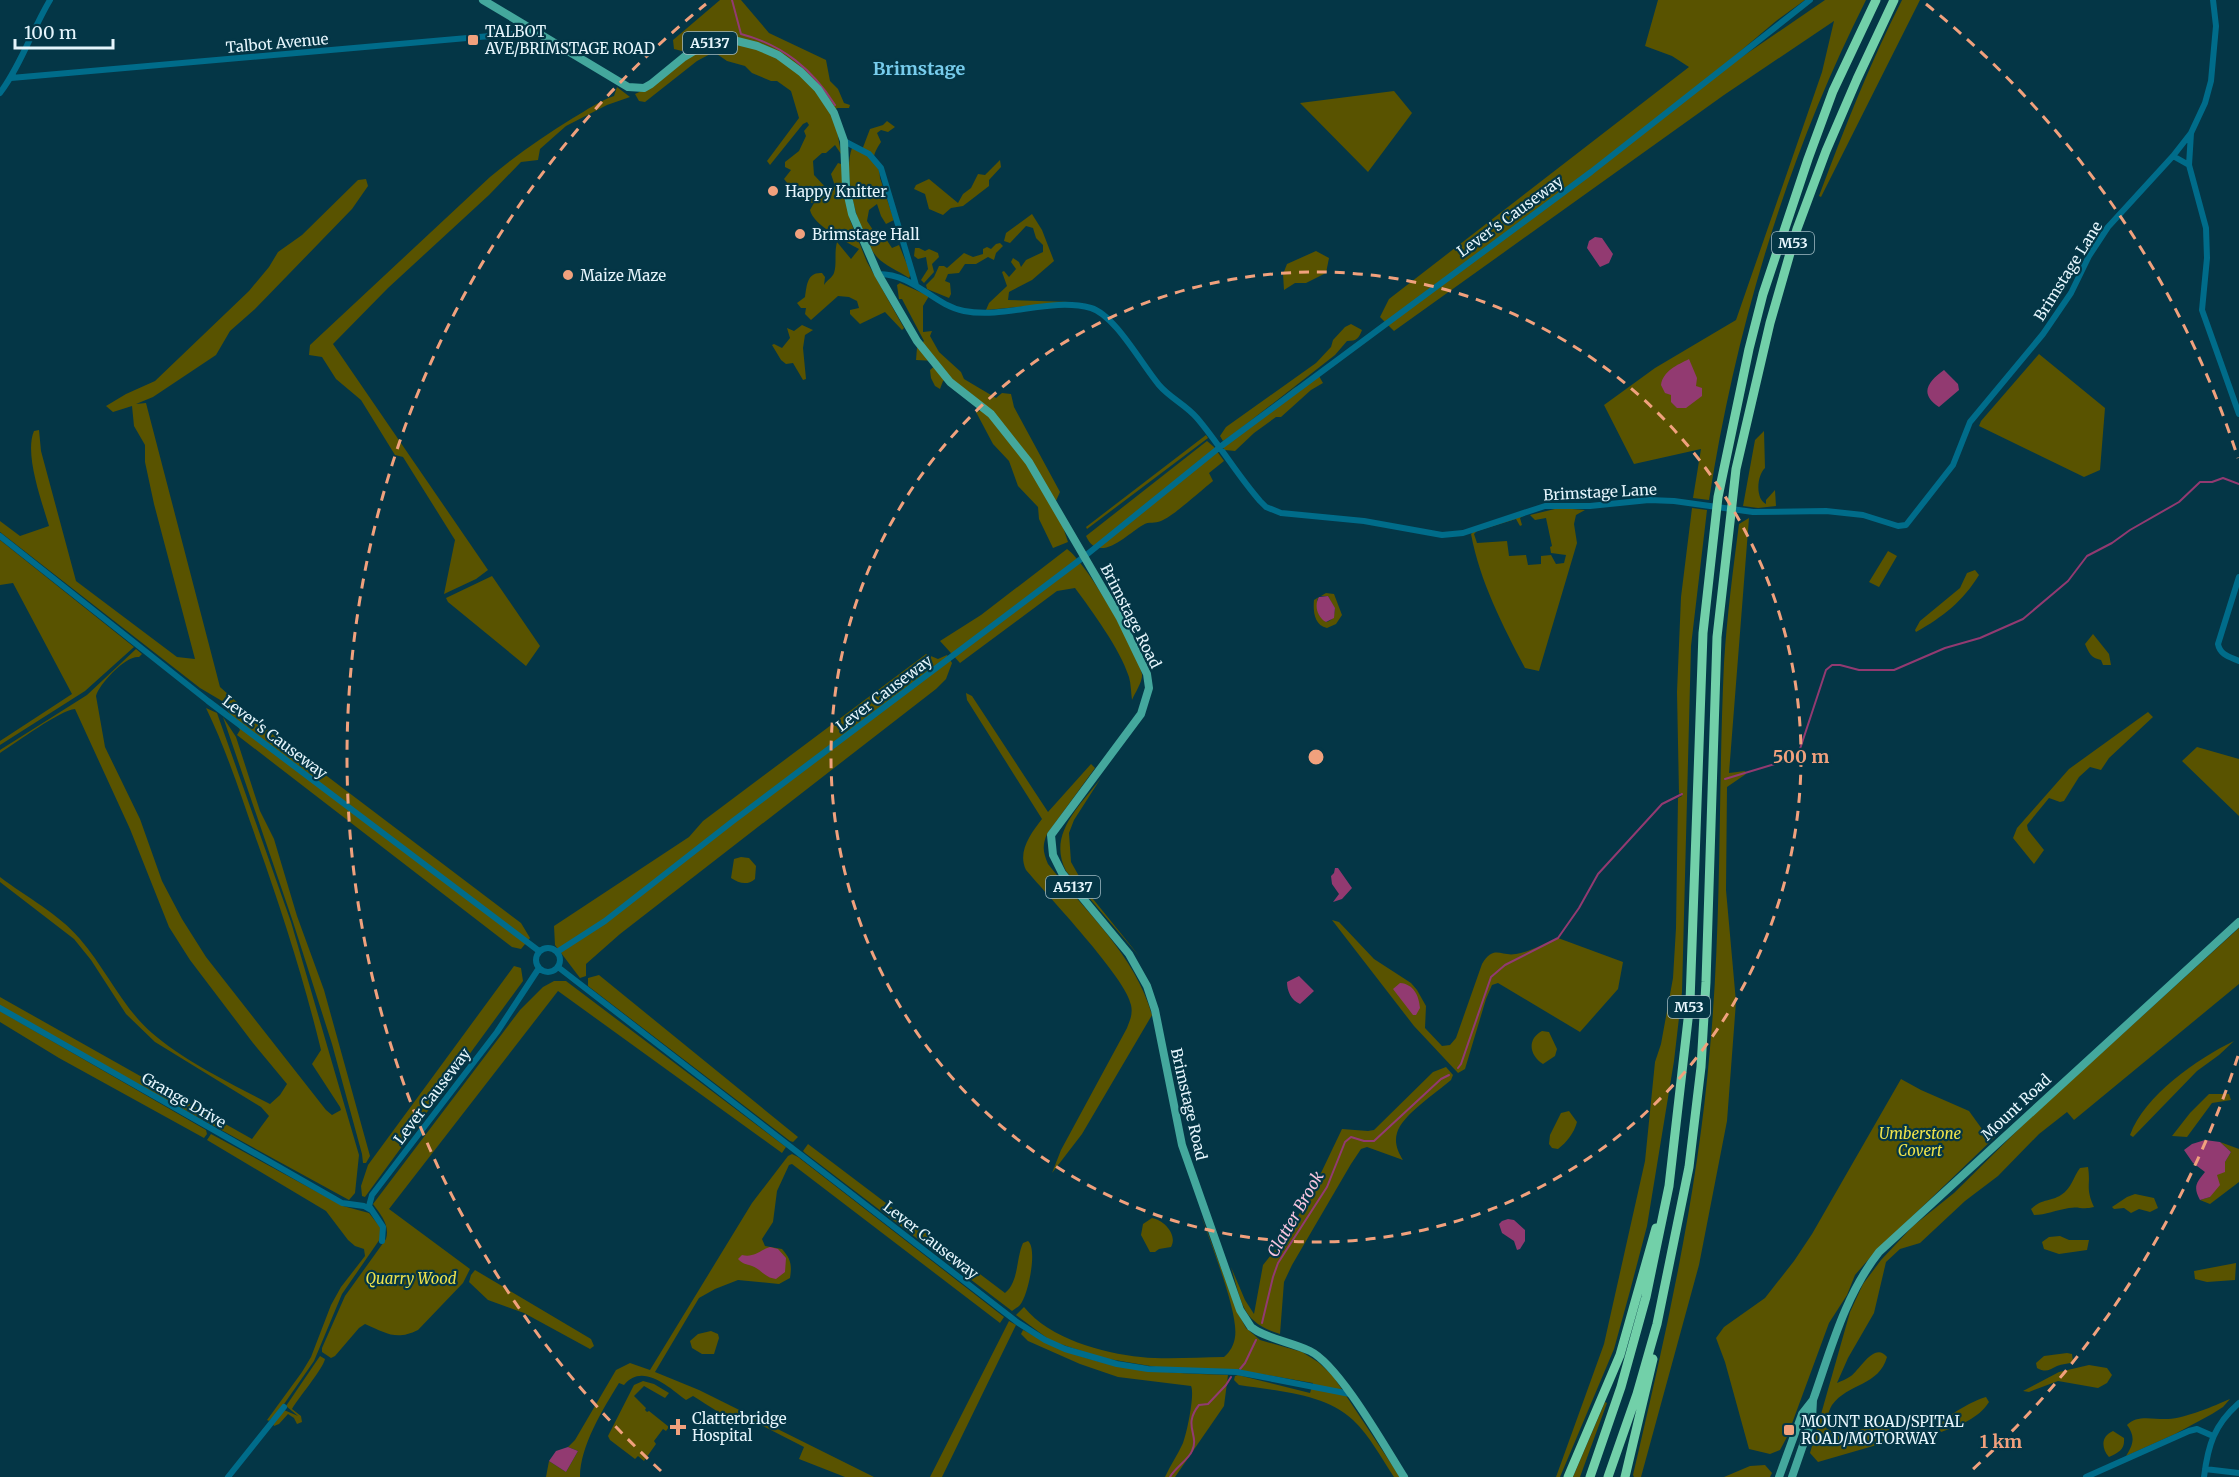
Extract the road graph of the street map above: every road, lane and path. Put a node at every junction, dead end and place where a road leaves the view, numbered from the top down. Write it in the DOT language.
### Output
graph roads {
  1 [pos="50,0"];
  2 [pos="483,0"];
  3 [pos="1810,0"];
  4 [pos="1876,0"];
  5 [pos="1894,0"];
  6 [pos="2213,0"];
  7 [pos="516,19"];
  8 [pos="538,32"];
  9 [pos="510,35"];
  10 [pos="11,78"];
  11 [pos="0,93"];
  12 [pos="2191,133"];
  13 [pos="844,141"];
  14 [pos="2173,156"];
  15 [pos="2189,165"];
  16 [pos="878,274"];
  17 [pos="916,285"];
  18 [pos="2239,414"];
  19 [pos="1220,447"];
  20 [pos="0,536"];
  21 [pos="1085,556"];
  22 [pos="2239,578"];
  23 [pos="2239,661"];
  24 [pos="2239,922"];
  25 [pos="539,951"];
  26 [pos="557,952"];
  27 [pos="558,967"];
  28 [pos="539,968"];
  29 [pos="0,1008"];
  30 [pos="1670,1185"];
  31 [pos="372,1195"];
  32 [pos="359,1205"];
  33 [pos="371,1210"];
  34 [pos="382,1241"];
  35 [pos="1664,1288"];
  36 [pos="1350,1394"];
  37 [pos="1813,1400"];
  38 [pos="2239,1403"];
  39 [pos="284,1407"];
  40 [pos="2213,1436"];
  41 [pos="2205,1469"];
  42 [pos="2239,1473"];
  43 [pos="228,1477"];
  44 [pos="1404,1477"];
  45 [pos="1568,1477"];
  46 [pos="1590,1477"];
  47 [pos="1608,1477"];
  48 [pos="1625,1477"];
  49 [pos="1779,1477"];
  50 [pos="1792,1477"];
  51 [pos="2086,1477"];
  52 [pos="2204,1477"];
  1 -- 10 [label="street"];
  2 -- 7 [label="main road, Brimstage Road / A5137"];
  3 -- 19 [label="street, Lever's Causeway"];
  4 -- 30 [label="highway, M53"];
  5 -- 35 [label="highway, M53"];
  6 -- 12 [label="street"];
  7 -- 8 [label="main road, Brimstage Road / A5137"];
  7 -- 9 [label="street"];
  8 -- 9 [label="street, Talbot Avenue"];
  8 -- 13 [label="main road, Brimstage Road / A5137"];
  9 -- 10 [label="street, Talbot Avenue"];
  10 -- 11 [label="street"];
  12 -- 14 [label="street, Brimstage Lane"];
  12 -- 15 [label="street"];
  13 -- 16 [label="main road, Brimstage Road / A5137"];
  13 -- 17 [label="street"];
  14 -- 15 [label="street"];
  14 -- 19 [label="street, Brimstage Lane"];
  15 -- 18 [label="street"];
  16 -- 17 [label="street, Brimstage Lane"];
  16 -- 21 [label="main road, Brimstage Road / A5137"];
  17 -- 19 [label="street, Brimstage Lane"];
  19 -- 21 [label="street, Lever Causeway"];
  20 -- 25 [label="street, Lever's Causeway"];
  21 -- 26 [label="street, Lever Causeway"];
  21 -- 36 [label="main road, Brimstage Road / A5137"];
  22 -- 23 [label="street"];
  24 -- 37 [label="main road, Mount Road"];
  25 -- 26 [label="street"];
  25 -- 28 [label="street"];
  26 -- 27 [label="street"];
  27 -- 28 [label="street"];
  27 -- 36 [label="street, Lever Causeway"];
  28 -- 31 [label="street, Lever Causeway"];
  29 -- 32 [label="street, Grange Drive"];
  30 -- 45 [label="highway"];
  30 -- 46 [label="highway, M53"];
  31 -- 32 [label="street, Lever Causeway"];
  31 -- 33 [label="street"];
  32 -- 33 [label="street, Grange Drive"];
  33 -- 34 [label="street"];
  35 -- 47 [label="highway, M53"];
  35 -- 48 [label="highway"];
  36 -- 44 [label="main road, Brimstage Road / A5137"];
  37 -- 49 [label="main road, Mount Road"];
  37 -- 50 [label="main road, Mount Road"];
  38 -- 40 [label="street"];
  39 -- 43 [label="street"];
  40 -- 41 [label="street"];
  40 -- 51 [label="street"];
  41 -- 42 [label="street"];
  41 -- 52 [label="street"];
}
